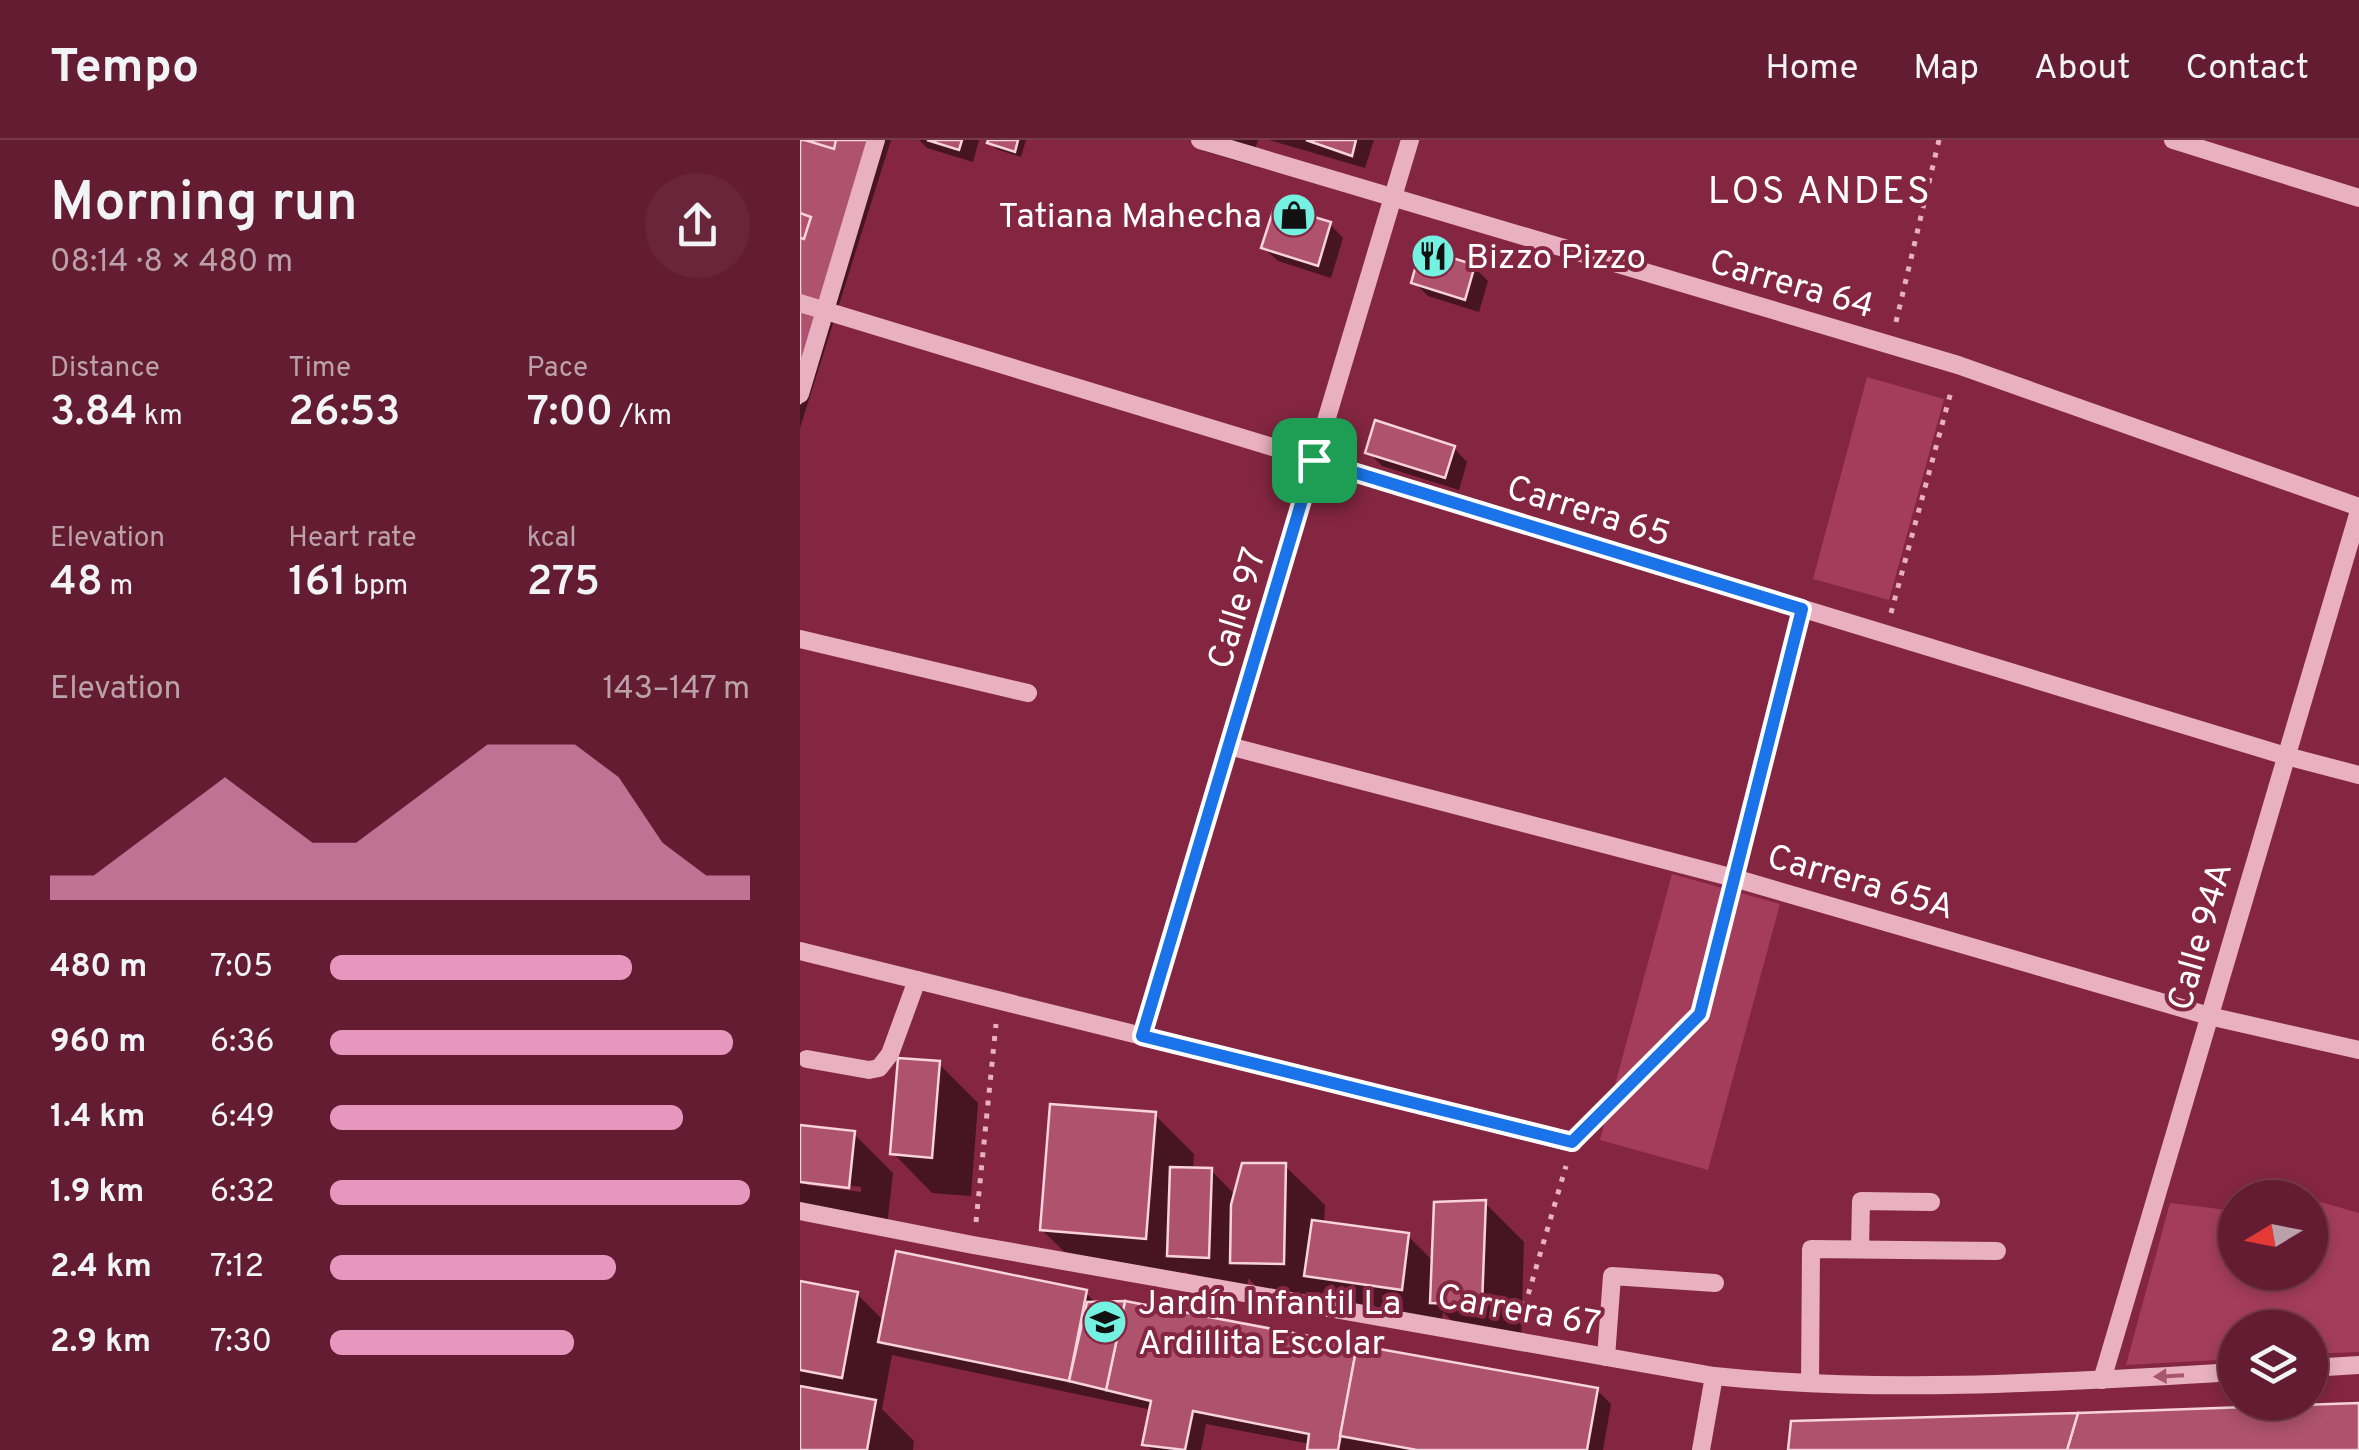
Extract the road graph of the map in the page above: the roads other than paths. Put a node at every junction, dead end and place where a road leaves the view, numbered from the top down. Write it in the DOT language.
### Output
graph roads {
  1 [pos="876,140"];
  2 [pos="1200,140"];
  3 [pos="1410,140"];
  4 [pos="2173,140"];
  5 [pos="1393,198"];
  6 [pos="2359,198"];
  7 [pos="800,303"];
  8 [pos="825,311"];
  9 [pos="800,394"];
  10 [pos="1314,460"];
  11 [pos="2359,509"];
  12 [pos="800,639"];
  13 [pos="1028,693"];
  14 [pos="1229,746"];
  15 [pos="2286,756"];
  16 [pos="2359,775"];
  17 [pos="800,952"];
  18 [pos="917,980"];
  19 [pos="2209,1016"];
  20 [pos="1142,1036"];
  21 [pos="2359,1050"];
  22 [pos="807,1059"];
  23 [pos="1572,1142"];
  24 [pos="1931,1202"];
  25 [pos="800,1211"];
  26 [pos="1860,1249"];
  27 [pos="1997,1251"];
  28 [pos="1716,1283"];
  29 [pos="1606,1357"];
  30 [pos="2359,1366"];
  31 [pos="2328,1367"];
  32 [pos="2218,1373"];
  33 [pos="1714,1376"];
  34 [pos="2102,1380"];
  35 [pos="1810,1383"];
  36 [pos="1701,1450"];
  1 -- 8 [label="street"];
  2 -- 5 [label="street, Carrera 64"];
  3 -- 5 [label="street, Calle 97"];
  4 -- 6 [label="street"];
  5 -- 10 [label="street, Calle 97"];
  5 -- 11 [label="street, Carrera 64"];
  7 -- 8 [label="street, Carrera 65"];
  8 -- 9 [label="street"];
  8 -- 10 [label="street, Carrera 65"];
  10 -- 14 [label="street, Calle 97"];
  10 -- 15 [label="street, Carrera 65"];
  11 -- 15 [label="street, Calle 94A"];
  12 -- 13 [label="street"];
  14 -- 19 [label="street, Carrera 65A"];
  14 -- 20 [label="street, Calle 97"];
  15 -- 16 [label="street, Carrera 65"];
  15 -- 19 [label="street, Calle 94A"];
  17 -- 18 [label="street"];
  18 -- 20 [label="street"];
  18 -- 22 [label="street"];
  19 -- 21 [label="street, Carrera 65A"];
  19 -- 34 [label="street, Calle 94A"];
  20 -- 23 [label="street"];
  24 -- 26 [label="street"];
  25 -- 29 [label="street, Carrera 67"];
  26 -- 27 [label="street"];
  26 -- 35 [label="street"];
  28 -- 29 [label="street"];
  29 -- 33 [label="street, Carrera 67"];
  30 -- 31 [label="street"];
  32 -- 34 [label="street, Carrera 67, one-way"];
  33 -- 35 [label="street, Carrera 67"];
  33 -- 36 [label="street"];
  34 -- 35 [label="street, Carrera 67"];
}
